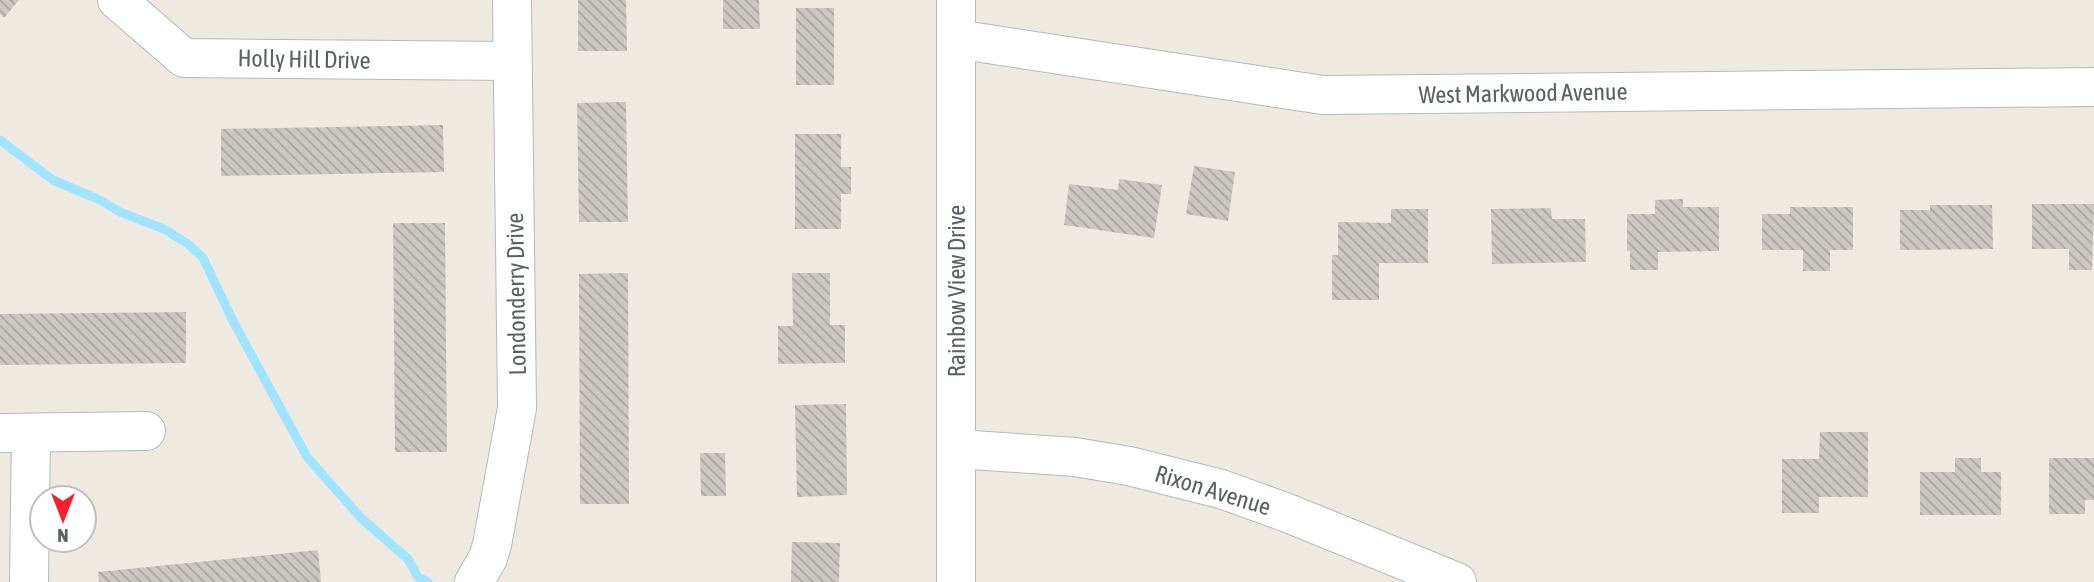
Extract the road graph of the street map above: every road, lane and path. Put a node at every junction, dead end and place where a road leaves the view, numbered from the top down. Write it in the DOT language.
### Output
graph roads {
  1 [pos="117,0"];
  2 [pos="512,0"];
  3 [pos="956,0"];
  4 [pos="956,39"];
  5 [pos="512,61"];
  6 [pos="2094,86"];
  7 [pos="146,431"];
  8 [pos="15,433"];
  9 [pos="957,450"];
  10 [pos="29,582"];
  11 [pos="474,582"];
  12 [pos="956,582"];
  13 [pos="1457,582"];
  1 -- 5 [label="street, Holly Hill Drive"];
  2 -- 5 [label="street, Londonderry Drive"];
  3 -- 4 [label="street, Rainbow View Drive"];
  4 -- 6 [label="street, West Markwood Avenue"];
  4 -- 9 [label="street, Rainbow View Drive"];
  5 -- 11 [label="street, Londonderry Drive"];
  7 -- 8 [label="street"];
  8 -- 10 [label="street"];
  9 -- 12 [label="street, Rainbow View Drive"];
  9 -- 13 [label="street, Rixon Avenue"];
}
